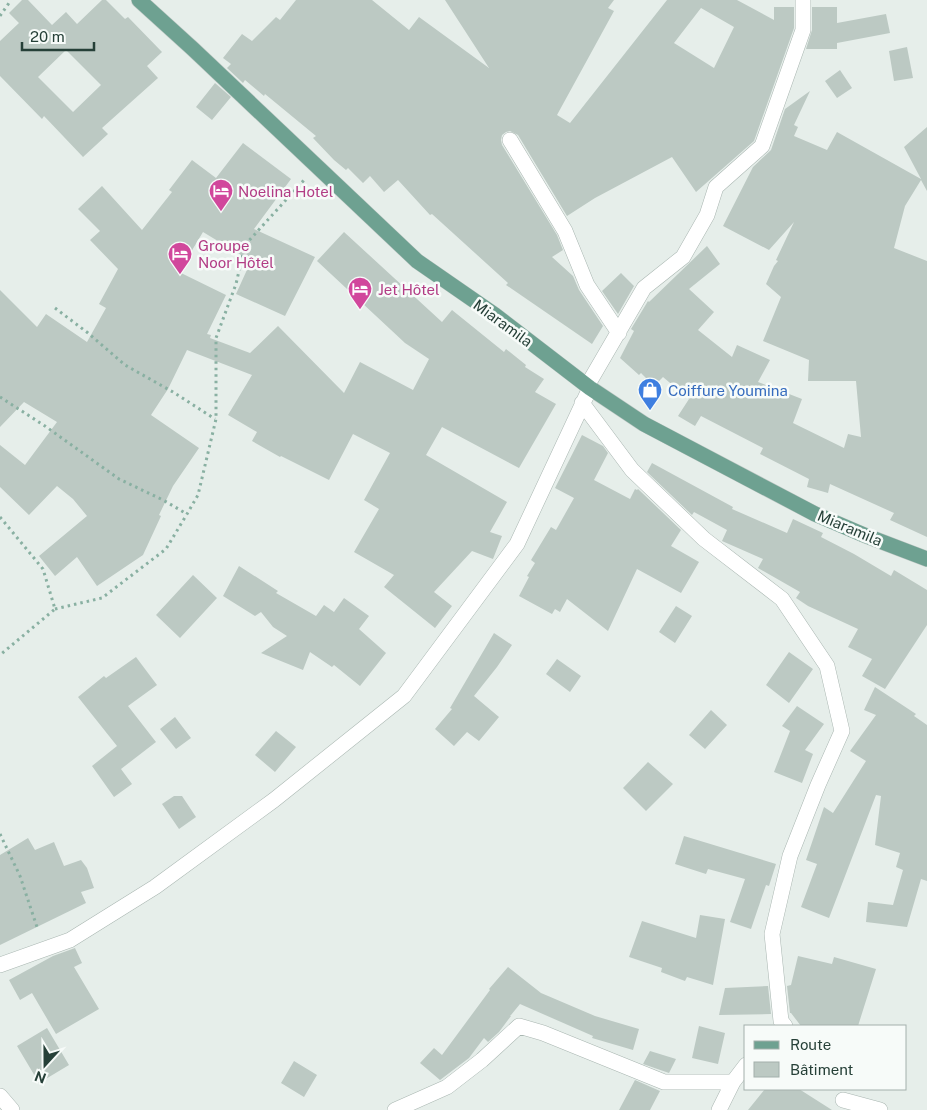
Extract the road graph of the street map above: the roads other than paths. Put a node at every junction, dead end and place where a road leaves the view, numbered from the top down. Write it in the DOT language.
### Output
graph roads {
  1 [pos="139,0"];
  2 [pos="803,0"];
  3 [pos="510,140"];
  4 [pos="618,333"];
  5 [pos="588,387"];
  6 [pos="582,403"];
  7 [pos="927,559"];
  8 [pos="0,965"];
  9 [pos="781,1024"];
  10 [pos="744,1068"];
  11 [pos="733,1082"];
  12 [pos="0,1096"];
  13 [pos="841,1099"];
  14 [pos="12,1110"];
  15 [pos="396,1110"];
  16 [pos="718,1110"];
  17 [pos="880,1110"];
  1 -- 5 [label="main road, Miaramila"];
  2 -- 4 [label="street"];
  3 -- 4 [label="street"];
  4 -- 5 [label="street"];
  5 -- 6 [label="street"];
  5 -- 7 [label="main road, Miaramila"];
  6 -- 8 [label="street"];
  6 -- 9 [label="street"];
  10 -- 11 [label="street"];
  11 -- 15 [label="street"];
  11 -- 16 [label="street"];
  12 -- 14 [label="street"];
  13 -- 17 [label="street"];
}
